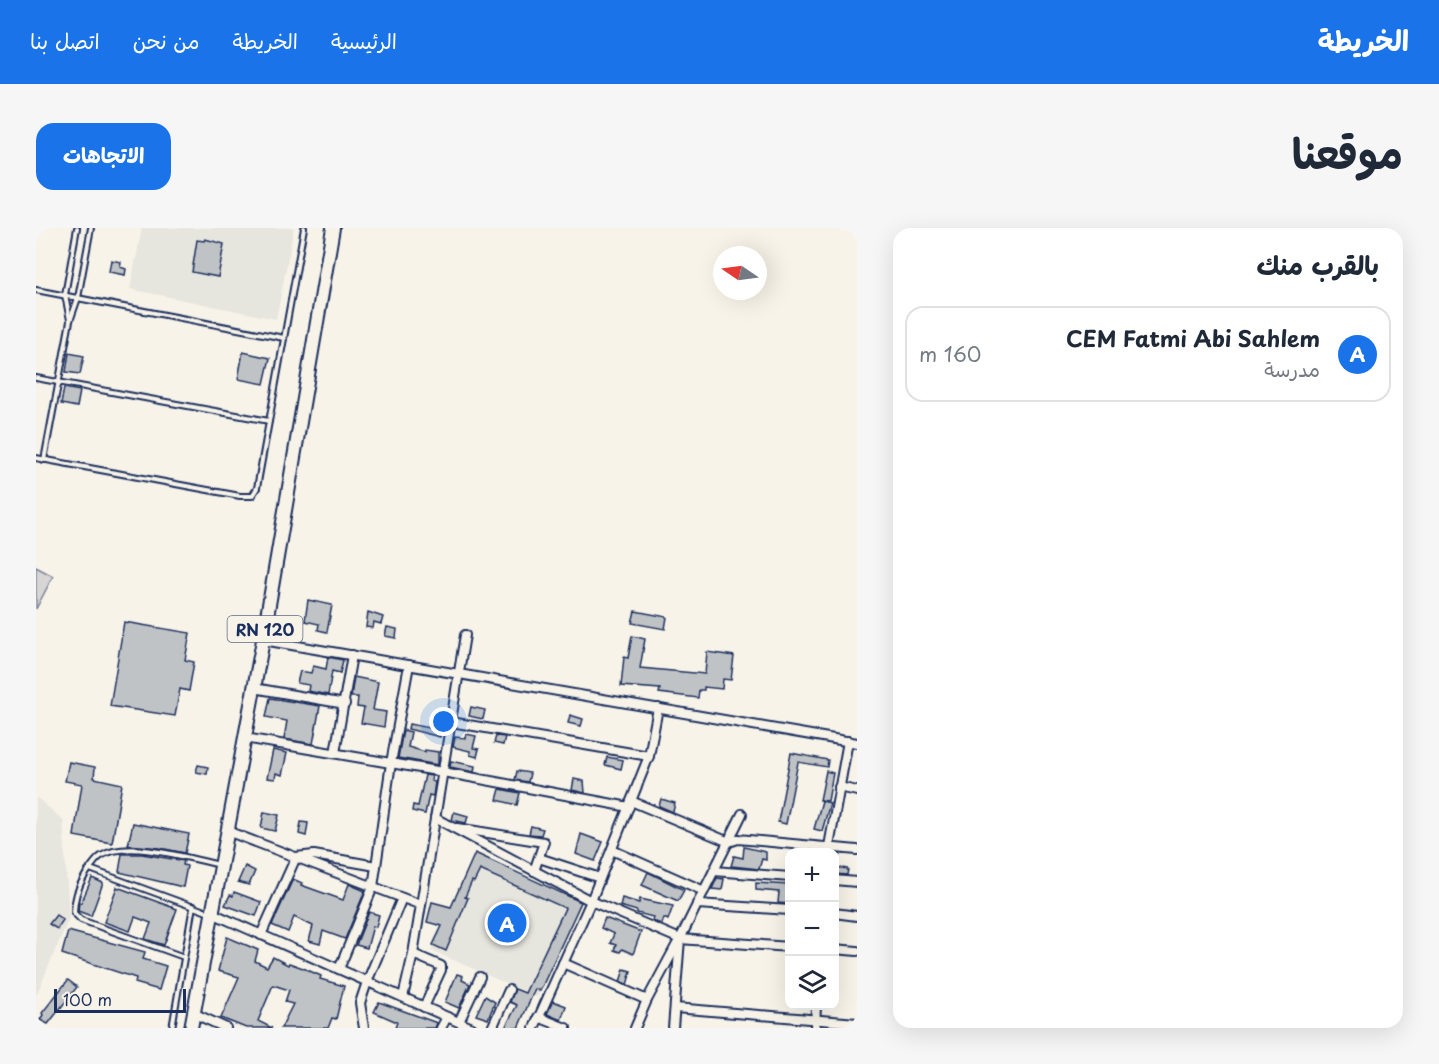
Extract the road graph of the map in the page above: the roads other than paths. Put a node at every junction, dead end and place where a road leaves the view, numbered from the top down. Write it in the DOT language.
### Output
graph roads {
  1 [pos="77,228"];
  2 [pos="91,228"];
  3 [pos="304,228"];
  4 [pos="333,228"];
  5 [pos="36,290"];
  6 [pos="65,295"];
  7 [pos="78,298"];
  8 [pos="70,321"];
  9 [pos="284,338"];
  10 [pos="36,378"];
  11 [pos="59,382"];
  12 [pos="269,421"];
  13 [pos="36,458"];
  14 [pos="44,460"];
  15 [pos="465,635"];
  16 [pos="263,640"];
  17 [pos="352,655"];
  18 [pos="409,665"];
  19 [pos="459,674"];
  20 [pos="254,688"];
  21 [pos="345,704"];
  22 [pos="658,708"];
  23 [pos="451,722"];
  24 [pos="245,738"];
  25 [pos="848,741"];
  26 [pos="857,743"];
  27 [pos="335,753"];
  28 [pos="649,756"];
  29 [pos="391,763"];
  30 [pos="443,772"];
  31 [pos="839,787"];
  32 [pos="857,791"];
  33 [pos="630,804"];
  34 [pos="742,814"];
  35 [pos="435,818"];
  36 [pos="451,827"];
  37 [pos="228,831"];
  38 [pos="729,842"];
  39 [pos="819,848"];
  40 [pos="828,848"];
  41 [pos="839,849"];
  42 [pos="612,850"];
  43 [pos="857,850"];
  44 [pos="296,857"];
  45 [pos="538,858"];
  46 [pos="221,865"];
  47 [pos="376,866"];
  48 [pos="90,869"];
  49 [pos="534,871"];
  50 [pos="714,871"];
  51 [pos="785,877"];
  52 [pos="600,878"];
  53 [pos="839,880"];
  54 [pos="857,882"];
  55 [pos="373,888"];
  56 [pos="704,891"];
  57 [pos="402,898"];
  58 [pos="591,901"];
  59 [pos="697,904"];
  60 [pos="421,905"];
  61 [pos="193,906"];
  62 [pos="785,910"];
  63 [pos="212,913"];
  64 [pos="839,914"];
  65 [pos="857,916"];
  66 [pos="261,935"];
  67 [pos="680,939"];
  68 [pos="785,946"];
  69 [pos="839,950"];
  70 [pos="857,951"];
  71 [pos="413,954"];
  72 [pos="184,957"];
  73 [pos="563,963"];
  74 [pos="339,969"];
  75 [pos="480,977"];
  76 [pos="367,982"];
  77 [pos="509,990"];
  78 [pos="403,997"];
  79 [pos="647,1000"];
  80 [pos="424,1007"];
  81 [pos="675,1008"];
  82 [pos="193,1013"];
  83 [pos="447,1017"];
  84 [pos="538,1017"];
  85 [pos="459,1022"];
  86 [pos="857,1023"];
  87 [pos="815,1024"];
  88 [pos="172,1028"];
  89 [pos="191,1028"];
  90 [pos="226,1028"];
  91 [pos="364,1028"];
  92 [pos="441,1028"];
  93 [pos="472,1028"];
  94 [pos="492,1028"];
  95 [pos="534,1028"];
  96 [pos="566,1028"];
  97 [pos="635,1028"];
  98 [pos="673,1028"];
  1 -- 6 [label="lane"];
  2 -- 7 [label="lane"];
  3 -- 9 [label="lane"];
  4 -- 16 [label="main road, RN 120"];
  5 -- 6 [label="lane"];
  6 -- 7 [label="lane"];
  6 -- 8 [label="lane"];
  7 -- 8 [label="lane"];
  7 -- 9 [label="lane"];
  8 -- 11 [label="lane"];
  9 -- 12 [label="lane"];
  10 -- 11 [label="lane"];
  11 -- 12 [label="lane"];
  11 -- 14 [label="lane"];
  12 -- 14 [label="lane"];
  13 -- 14 [label="lane"];
  15 -- 19 [label="street"];
  16 -- 17 [label="street"];
  16 -- 20 [label="main road, RN 120"];
  17 -- 18 [label="street"];
  17 -- 21 [label="street"];
  18 -- 19 [label="street"];
  18 -- 29 [label="street"];
  19 -- 22 [label="street"];
  19 -- 23 [label="street"];
  20 -- 21 [label="street"];
  20 -- 24 [label="main road, RN 120"];
  21 -- 27 [label="street"];
  22 -- 25 [label="street"];
  22 -- 28 [label="street"];
  23 -- 28 [label="street"];
  23 -- 30 [label="street"];
  24 -- 27 [label="street"];
  24 -- 37 [label="main road, RN 120"];
  25 -- 26 [label="street"];
  25 -- 31 [label="street"];
  27 -- 29 [label="street"];
  28 -- 33 [label="street"];
  29 -- 30 [label="street"];
  29 -- 47 [label="street"];
  30 -- 33 [label="street"];
  30 -- 35 [label="street"];
  31 -- 32 [label="street"];
  31 -- 40 [label="street"];
  33 -- 38 [label="street"];
  33 -- 42 [label="street"];
  34 -- 38 [label="street"];
  35 -- 36 [label="street"];
  35 -- 60 [label="street"];
  36 -- 45 [label="street"];
  36 -- 49 [label="street"];
  37 -- 44 [label="street"];
  37 -- 46 [label="main road, RN 120"];
  38 -- 39 [label="street"];
  38 -- 50 [label="street"];
  41 -- 43 [label="street"];
  42 -- 52 [label="street"];
  42 -- 56 [label="street"];
  44 -- 47 [label="street"];
  44 -- 55 [label="street"];
  44 -- 66 [label="street"];
  45 -- 49 [label="street"];
  45 -- 52 [label="street"];
  46 -- 48 [label="lane"];
  46 -- 63 [label="main road, RN 120"];
  47 -- 55 [label="street"];
  48 -- 61 [label="lane"];
  48 -- 72 [label="lane"];
  49 -- 58 [label="street"];
  50 -- 51 [label="street"];
  50 -- 56 [label="street"];
  52 -- 58 [label="street"];
  53 -- 54 [label="street"];
  55 -- 57 [label="street"];
  55 -- 74 [label="street"];
  56 -- 59 [label="street"];
  57 -- 60 [label="street"];
  57 -- 76 [label="street"];
  58 -- 67 [label="street"];
  58 -- 73 [label="street"];
  59 -- 62 [label="street"];
  59 -- 67 [label="street"];
  60 -- 71 [label="street"];
  61 -- 63 [label="lane"];
  61 -- 72 [label="lane"];
  63 -- 66 [label="street"];
  63 -- 82 [label="main road, RN 120"];
  64 -- 65 [label="street"];
  66 -- 74 [label="street"];
  67 -- 68 [label="street"];
  67 -- 79 [label="street"];
  67 -- 81 [label="street"];
  69 -- 70 [label="street"];
  71 -- 78 [label="street"];
  71 -- 80 [label="street"];
  72 -- 88 [label="lane"];
  73 -- 79 [label="street"];
  73 -- 84 [label="street"];
  74 -- 76 [label="street"];
  75 -- 85 [label="street"];
  76 -- 78 [label="street"];
  76 -- 91 [label="street"];
  77 -- 94 [label="street"];
  78 -- 80 [label="street"];
  79 -- 97 [label="street"];
  80 -- 83 [label="street"];
  81 -- 87 [label="street"];
  81 -- 98 [label="street"];
  82 -- 89 [label="main road, RN 120"];
  82 -- 90 [label="street"];
  83 -- 85 [label="street"];
  83 -- 92 [label="street"];
  84 -- 95 [label="street"];
  84 -- 96 [label="street"];
  85 -- 93 [label="street"];
  86 -- 87 [label="street"];
}
